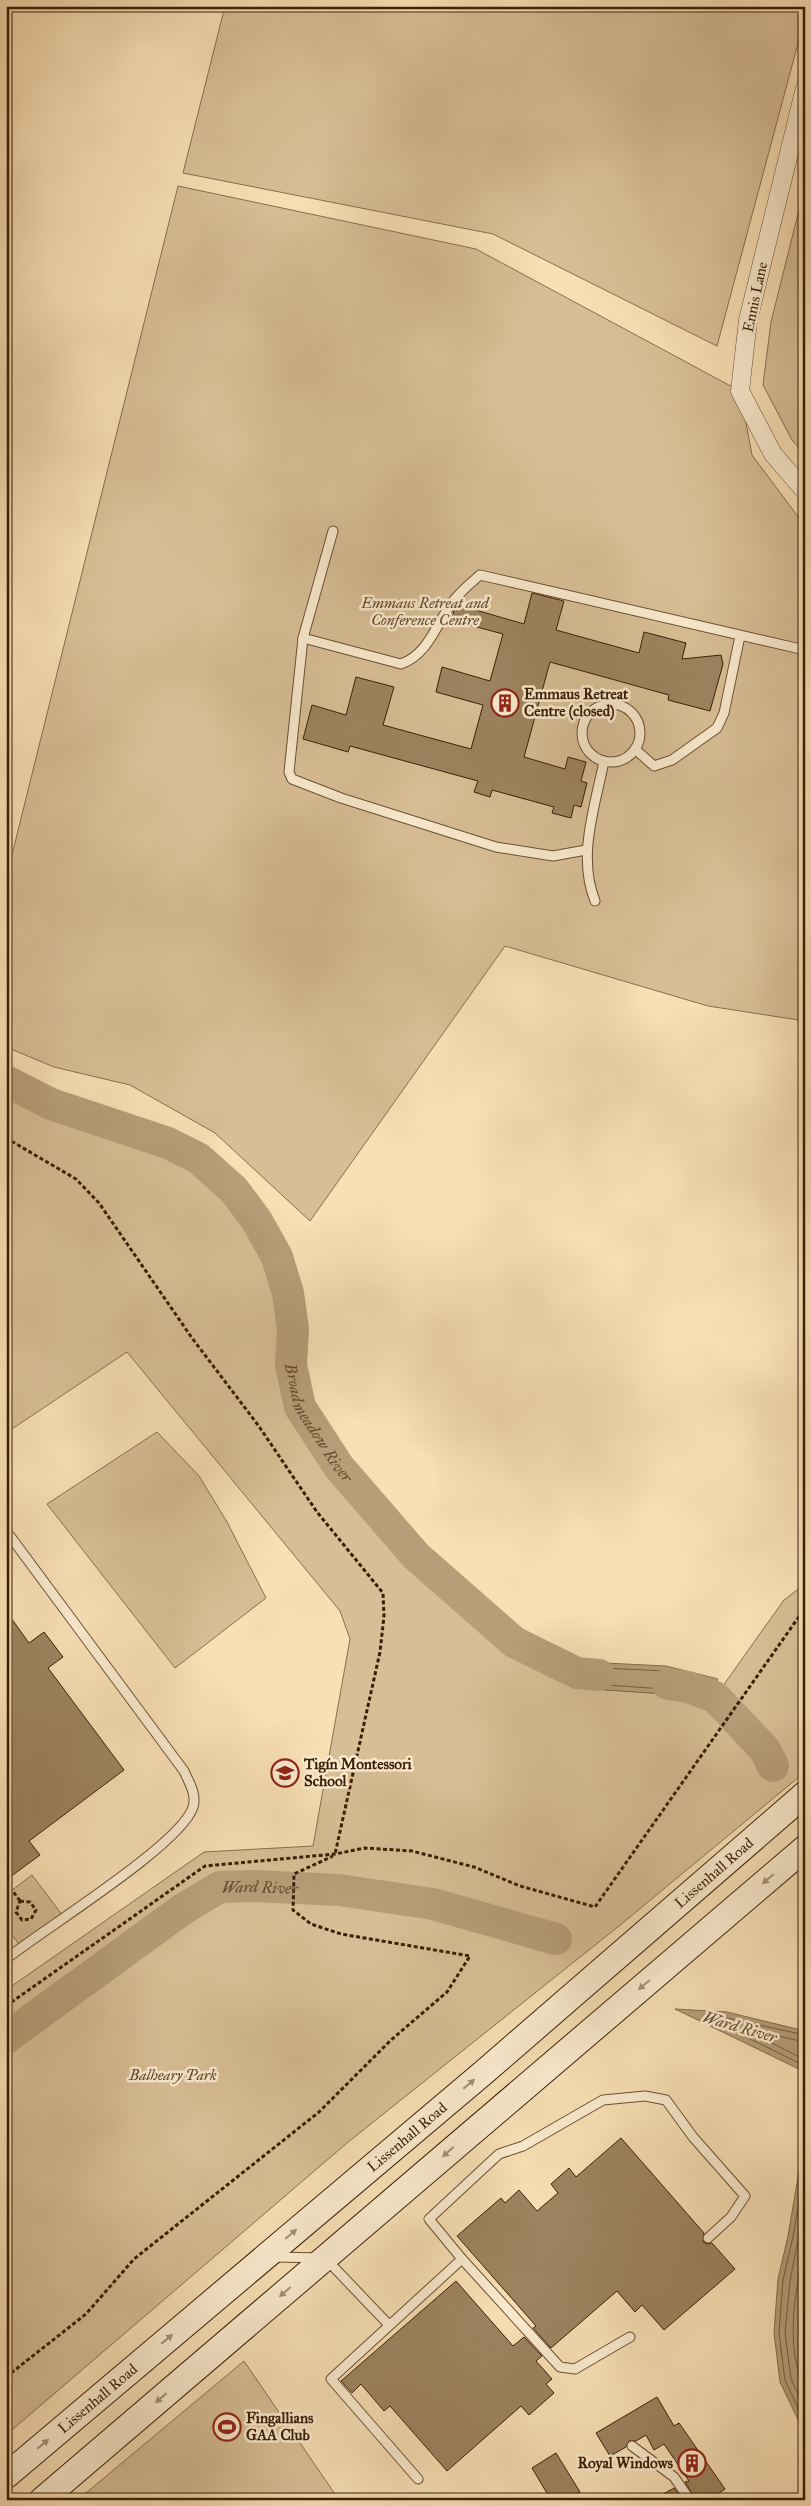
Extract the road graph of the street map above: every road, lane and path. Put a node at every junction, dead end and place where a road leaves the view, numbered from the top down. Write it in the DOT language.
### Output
graph roads {
  1 [pos="805,88"];
  2 [pos="805,491"];
  3 [pos="333,531"];
  4 [pos="740,636"];
  5 [pos="303,638"];
  6 [pos="805,650"];
  7 [pos="636,749"];
  8 [pos="604,761"];
  9 [pos="586,850"];
  10 [pos="595,901"];
  11 [pos="6,1138"];
  12 [pos="10,1536"];
  13 [pos="805,1608"];
  14 [pos="805,1794"];
  15 [pos="805,1848"];
  16 [pos="335,1854"];
  17 [pos="6,1882"];
  18 [pos="20,1901"];
  19 [pos="6,1959"];
  20 [pos="6,2006"];
  21 [pos="708,2238"];
  22 [pos="264,2257"];
  23 [pos="325,2258"];
  24 [pos="462,2259"];
  25 [pos="389,2325"];
  26 [pos="630,2337"];
  27 [pos="6,2377"];
  28 [pos="632,2446"];
  29 [pos="6,2476"];
  30 [pos="418,2479"];
  31 [pos="42,2500"];
  32 [pos="690,2500"];
  1 -- 2 [label="street, Ennis Lane"];
  3 -- 5 [label="lane"];
  4 -- 5 [label="lane"];
  4 -- 6 [label="lane"];
  4 -- 7 [label="lane"];
  5 -- 9 [label="lane"];
  7 -- 8 [label="lane"];
  7 -- 8 [label="lane"];
  8 -- 9 [label="lane"];
  9 -- 10 [label="lane"];
  11 -- 16 [label="path"];
  12 -- 19 [label="lane"];
  13 -- 16 [label="path"];
  22 -- 14 [label="main road, Lissenhall Road, one-way"];
  15 -- 23 [label="main road, one-way"];
  16 -- 20 [label="path"];
  16 -- 27 [label="path"];
  17 -- 18 [label="path"];
  18 -- 18 [label="path"];
  21 -- 24 [label="lane"];
  22 -- 23 [label="lane"];
  29 -- 22 [label="main road, Lissenhall Road, one-way"];
  23 -- 25 [label="lane"];
  23 -- 31 [label="main road, one-way"];
  24 -- 25 [label="lane"];
  24 -- 26 [label="lane"];
  25 -- 30 [label="lane"];
  28 -- 32 [label="lane"];
}
